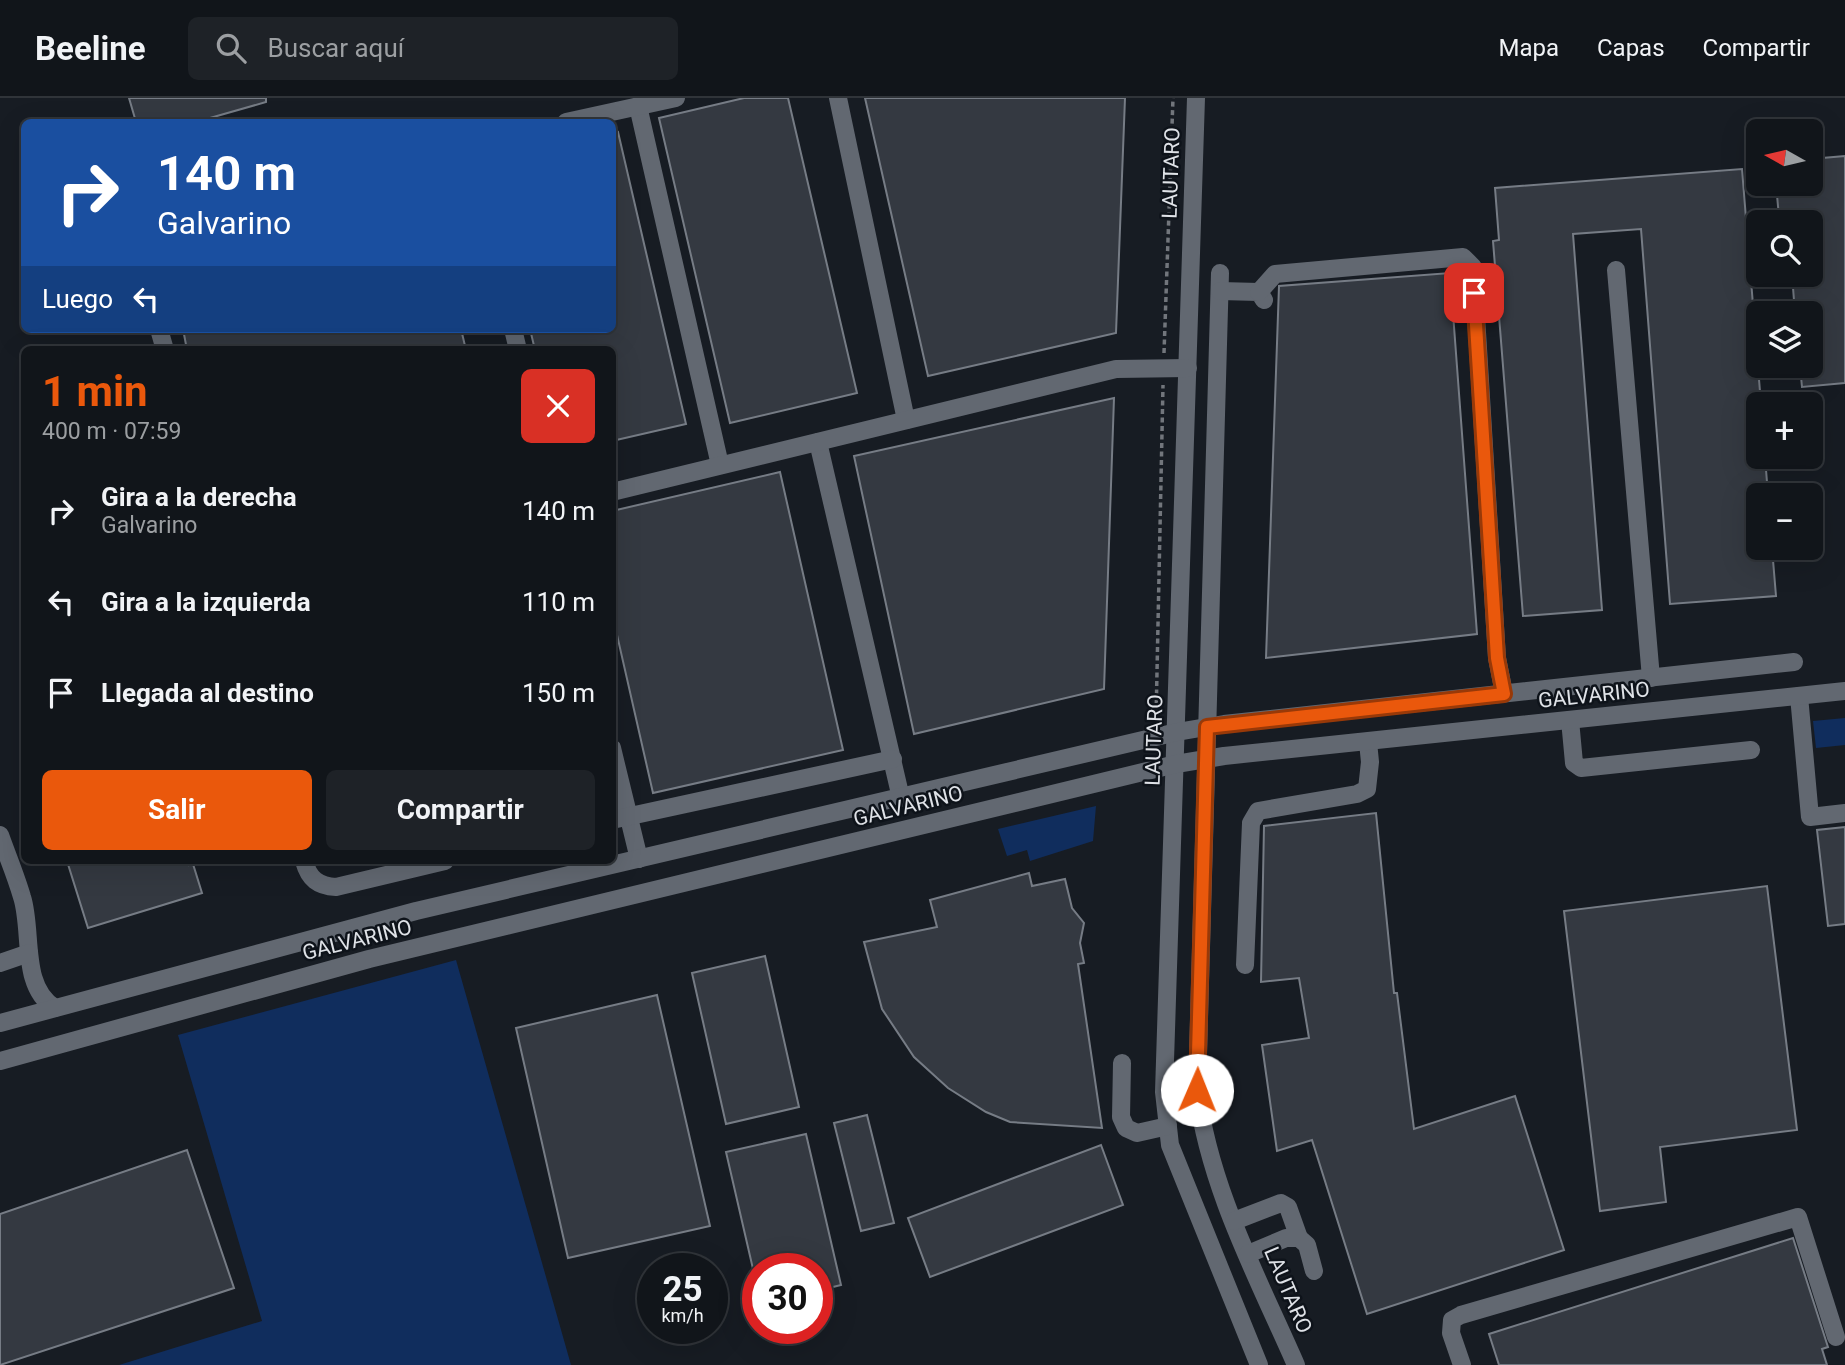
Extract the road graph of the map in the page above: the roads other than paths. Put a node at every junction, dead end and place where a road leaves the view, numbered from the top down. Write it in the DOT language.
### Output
graph roads {
  1 [pos="676,98"];
  2 [pos="838,98"];
  3 [pos="1196,98"];
  4 [pos="638,106"];
  5 [pos="580,119"];
  6 [pos="1616,270"];
  7 [pos="1188,368"];
  8 [pos="906,420"];
  9 [pos="818,442"];
  10 [pos="720,466"];
  11 [pos="616,491"];
  12 [pos="1794,662"];
  13 [pos="1651,678"];
  14 [pos="1845,691"];
  15 [pos="1504,694"];
  16 [pos="1799,696"];
  17 [pos="1570,720"];
  18 [pos="1207,727"];
  19 [pos="1177,732"];
  20 [pos="1367,741"];
  21 [pos="1751,750"];
  22 [pos="1207,758"];
  23 [pos="893,759"];
  24 [pos="1176,764"];
  25 [pos="616,779"];
  26 [pos="901,798"];
  27 [pos="1845,813"];
  28 [pos="621,818"];
  29 [pos="0,835"];
  30 [pos="639,859"];
  31 [pos="306,864"];
  32 [pos="433,864"];
  33 [pos="29,953"];
  34 [pos="0,963"];
  35 [pos="1245,965"];
  36 [pos="55,1009"];
  37 [pos="0,1023"];
  38 [pos="0,1060"];
  39 [pos="1122,1063"];
  40 [pos="1168,1126"];
  41 [pos="1234,1221"];
  42 [pos="1299,1238"];
  43 [pos="1248,1254"];
  44 [pos="1314,1271"];
  45 [pos="1836,1337"];
  46 [pos="1259,1365"];
  47 [pos="1296,1365"];
  48 [pos="1462,1365"];
  1 -- 4 [label="street"];
  2 -- 8 [label="street"];
  3 -- 7 [label="street, LAUTARO"];
  4 -- 5 [label="street"];
  4 -- 10 [label="street"];
  6 -- 13 [label="street"];
  7 -- 8 [label="street"];
  7 -- 19 [label="street, LAUTARO"];
  8 -- 9 [label="street"];
  9 -- 10 [label="street"];
  9 -- 23 [label="street"];
  10 -- 11 [label="street"];
  12 -- 13 [label="street, GALVARINO"];
  13 -- 15 [label="street, GALVARINO"];
  14 -- 16 [label="street, GALVARINO"];
  15 -- 18 [label="street, GALVARINO"];
  15 -- 18 [label="street, LAUTARO"];
  16 -- 17 [label="street, GALVARINO"];
  16 -- 27 [label="street"];
  17 -- 20 [label="street, GALVARINO"];
  17 -- 21 [label="street"];
  18 -- 19 [label="street, GALVARINO"];
  18 -- 22 [label="street, LAUTARO"];
  19 -- 24 [label="street, LAUTARO"];
  19 -- 26 [label="street, GALVARINO"];
  20 -- 22 [label="street, GALVARINO"];
  20 -- 35 [label="street"];
  22 -- 24 [label="street, GALVARINO"];
  22 -- 41 [label="street, LAUTARO"];
  23 -- 26 [label="street"];
  23 -- 28 [label="street"];
  24 -- 38 [label="street, GALVARINO"];
  24 -- 40 [label="street, LAUTARO"];
  25 -- 28 [label="street"];
  26 -- 30 [label="street, GALVARINO"];
  28 -- 30 [label="street"];
  29 -- 33 [label="street"];
  30 -- 36 [label="street, GALVARINO"];
  31 -- 32 [label="street"];
  33 -- 34 [label="street"];
  33 -- 36 [label="street"];
  36 -- 37 [label="street, GALVARINO"];
  39 -- 40 [label="street"];
  40 -- 46 [label="street, LAUTARO"];
  41 -- 42 [label="street"];
  41 -- 43 [label="street, LAUTARO"];
  42 -- 43 [label="street"];
  42 -- 44 [label="street"];
  43 -- 47 [label="street, LAUTARO"];
  45 -- 48 [label="street"];
}
